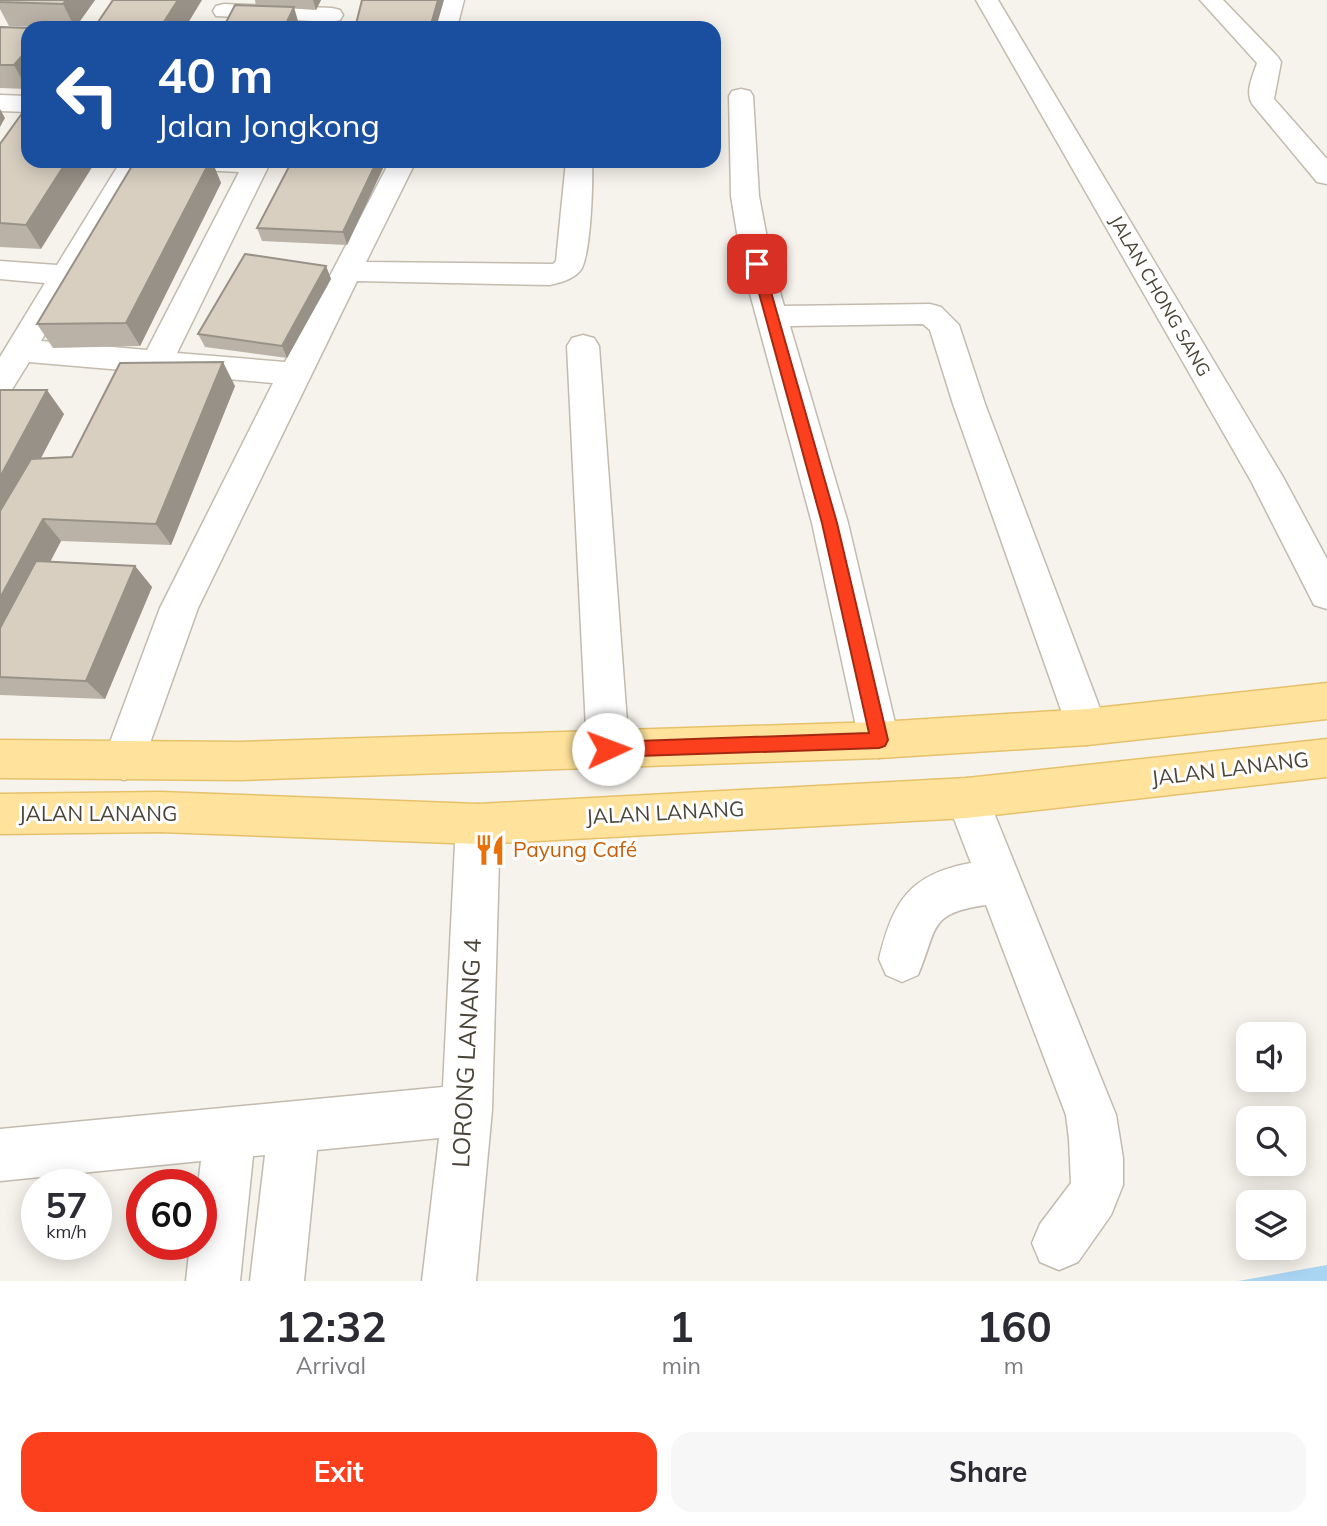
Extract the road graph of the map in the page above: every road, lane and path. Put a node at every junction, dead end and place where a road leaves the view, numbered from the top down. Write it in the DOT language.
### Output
graph roads {
  1 [pos="453,0"];
  2 [pos="987,0"];
  3 [pos="1210,0"];
  4 [pos="223,13"];
  5 [pos="332,14"];
  6 [pos="447,21"];
  7 [pos="741,96"];
  8 [pos="0,103"];
  9 [pos="21,104"];
  10 [pos="130,168"];
  11 [pos="254,168"];
  12 [pos="400,168"];
  13 [pos="579,168"];
  14 [pos="1327,176"];
  15 [pos="0,270"];
  16 [pos="348,271"];
  17 [pos="65,275"];
  18 [pos="770,316"];
  19 [pos="0,320"];
  20 [pos="36,323"];
  21 [pos="583,346"];
  22 [pos="20,351"];
  23 [pos="157,362"];
  24 [pos="296,374"];
  25 [pos="0,383"];
  26 [pos="1327,594"];
  27 [pos="1327,701"];
  28 [pos="1087,727"];
  29 [pos="879,740"];
  30 [pos="608,749"];
  31 [pos="1327,758"];
  32 [pos="0,759"];
  33 [pos="124,761"];
  34 [pos="967,798"];
  35 [pos="0,814"];
  36 [pos="478,824"];
  37 [pos="1001,881"];
  38 [pos="902,959"];
  39 [pos="467,1110"];
  40 [pos="294,1127"];
  41 [pos="230,1133"];
  42 [pos="0,1156"];
  43 [pos="1059,1243"];
  44 [pos="213,1281"];
  45 [pos="277,1281"];
  46 [pos="449,1281"];
  1 -- 6 [label="street"];
  2 -- 26 [label="street, JALAN CHONG SANG"];
  3 -- 14 [label="street"];
  4 -- 5 [label="street"];
  7 -- 18 [label="street"];
  8 -- 9 [label="street"];
  10 -- 17 [label="street"];
  11 -- 23 [label="street"];
  12 -- 16 [label="street"];
  13 -- 16 [label="street"];
  15 -- 17 [label="street"];
  16 -- 24 [label="street"];
  17 -- 20 [label="street"];
  18 -- 28 [label="street"];
  18 -- 29 [label="street"];
  19 -- 20 [label="street"];
  20 -- 22 [label="street"];
  21 -- 30 [label="street"];
  22 -- 23 [label="street"];
  22 -- 25 [label="street"];
  23 -- 24 [label="street"];
  24 -- 33 [label="street"];
  27 -- 28 [label="main road"];
  28 -- 29 [label="main road"];
  29 -- 30 [label="main road"];
  30 -- 33 [label="main road"];
  31 -- 34 [label="main road, JALAN LANANG"];
  32 -- 33 [label="main road"];
  34 -- 36 [label="main road, JALAN LANANG"];
  34 -- 37 [label="street"];
  35 -- 36 [label="main road, JALAN LANANG"];
  36 -- 39 [label="street, LORONG LANANG 4"];
  37 -- 38 [label="street"];
  37 -- 43 [label="street"];
  39 -- 40 [label="street"];
  39 -- 46 [label="street, LORONG LANANG 4"];
  40 -- 41 [label="street"];
  40 -- 45 [label="street"];
  41 -- 42 [label="street"];
  41 -- 44 [label="street"];
}
